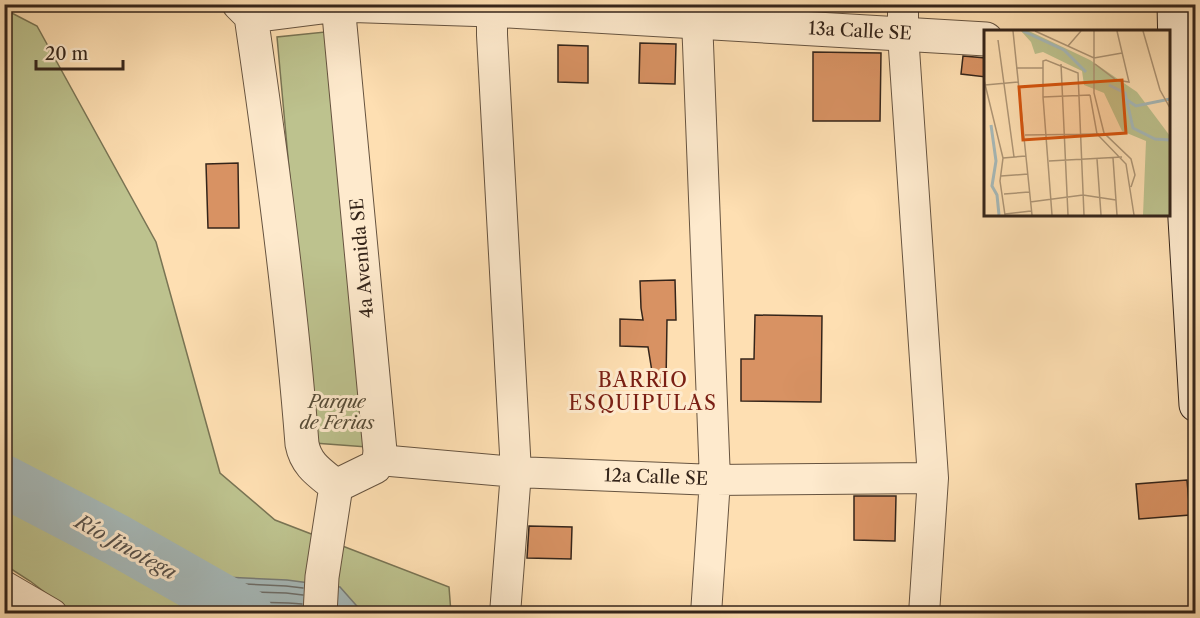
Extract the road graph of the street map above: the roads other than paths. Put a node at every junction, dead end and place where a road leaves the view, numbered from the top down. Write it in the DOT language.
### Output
graph roads {
  1 [pos="1174,4"];
  2 [pos="338,5"];
  3 [pos="492,8"];
  4 [pos="245,10"];
  5 [pos="698,13"];
  6 [pos="903,19"];
  7 [pos="984,39"];
  8 [pos="1172,49"];
  9 [pos="1196,405"];
  10 [pos="379,460"];
  11 [pos="516,472"];
  12 [pos="933,478"];
  13 [pos="715,480"];
  14 [pos="336,486"];
  15 [pos="4,586"];
  16 [pos="52,614"];
  17 [pos="320,614"];
  18 [pos="505,614"];
  19 [pos="706,614"];
  20 [pos="924,614"];
  1 -- 8 [label="street"];
  2 -- 3 [label="street, 13a Calle SE"];
  2 -- 4 [label="street, 13a Calle SE"];
  2 -- 10 [label="street, 4a Avenida SE"];
  3 -- 5 [label="street, 13a Calle SE"];
  3 -- 11 [label="street"];
  4 -- 14 [label="street"];
  5 -- 6 [label="street, 13a Calle SE"];
  5 -- 13 [label="street"];
  6 -- 7 [label="street, 13a Calle SE"];
  6 -- 12 [label="street"];
  8 -- 9 [label="street"];
  10 -- 11 [label="street, 12a Calle SE"];
  10 -- 14 [label="street"];
  11 -- 13 [label="street, 12a Calle SE"];
  11 -- 18 [label="street"];
  12 -- 13 [label="street, 12a Calle SE"];
  12 -- 20 [label="street"];
  13 -- 19 [label="street"];
  14 -- 17 [label="street"];
  15 -- 16 [label="street"];
}
